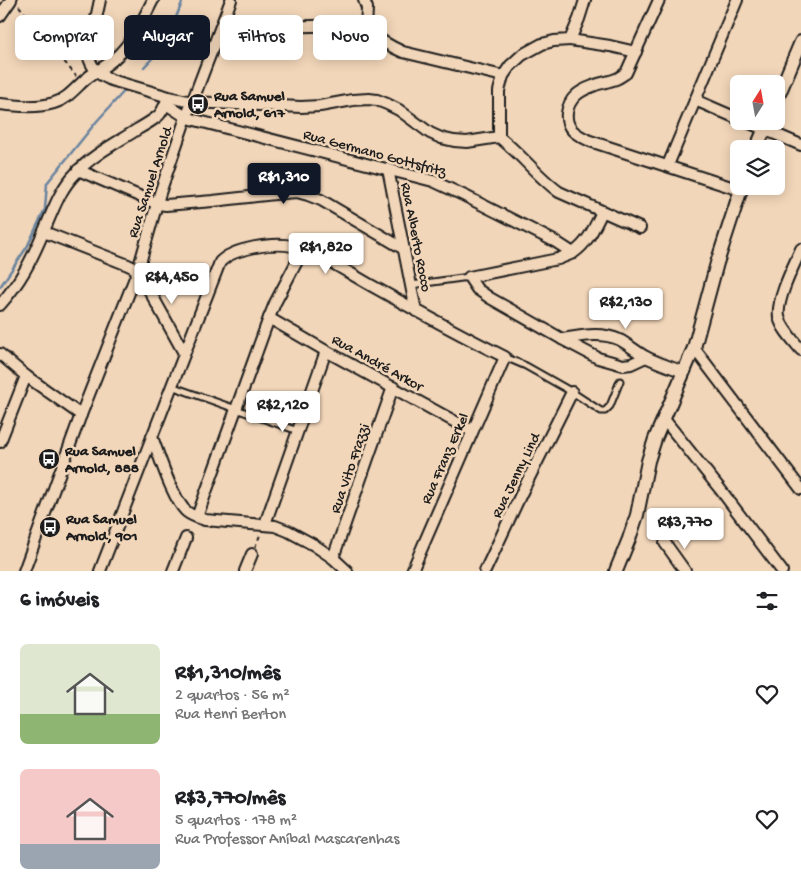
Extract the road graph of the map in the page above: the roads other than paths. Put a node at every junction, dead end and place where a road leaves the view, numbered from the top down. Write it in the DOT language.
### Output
graph roads {
  1 [pos="13,0"];
  2 [pos="100,0"];
  3 [pos="153,0"];
  4 [pos="231,0"];
  5 [pos="364,0"];
  6 [pos="585,0"];
  7 [pos="659,0"];
  8 [pos="737,0"];
  9 [pos="226,15"];
  10 [pos="367,15"];
  11 [pos="0,16"];
  12 [pos="220,30"];
  13 [pos="570,40"];
  14 [pos="801,42"];
  15 [pos="387,44"];
  16 [pos="636,52"];
  17 [pos="96,72"];
  18 [pos="503,76"];
  19 [pos="785,80"];
  20 [pos="695,100"];
  21 [pos="167,101"];
  22 [pos="192,102"];
  23 [pos="0,104"];
  24 [pos="730,115"];
  25 [pos="186,117"];
  26 [pos="775,130"];
  27 [pos="499,137"];
  28 [pos="801,145"];
  29 [pos="668,165"];
  30 [pos="388,169"];
  31 [pos="78,170"];
  32 [pos="730,185"];
  33 [pos="739,195"];
  34 [pos="158,204"];
  35 [pos="602,212"];
  36 [pos="640,228"];
  37 [pos="44,232"];
  38 [pos="404,249"];
  39 [pos="801,249"];
  40 [pos="303,250"];
  41 [pos="573,253"];
  42 [pos="138,270"];
  43 [pos="469,277"];
  44 [pos="411,285"];
  45 [pos="0,305"];
  46 [pos="416,311"];
  47 [pos="269,318"];
  48 [pos="562,339"];
  49 [pos="694,348"];
  50 [pos="801,350"];
  51 [pos="326,351"];
  52 [pos="184,353"];
  53 [pos="0,354"];
  54 [pos="505,357"];
  55 [pos="646,357"];
  56 [pos="683,372"];
  57 [pos="26,376"];
  58 [pos="620,381"];
  59 [pos="172,386"];
  60 [pos="393,388"];
  61 [pos="572,392"];
  62 [pos="235,409"];
  63 [pos="81,415"];
  64 [pos="663,418"];
  65 [pos="298,431"];
  66 [pos="472,431"];
  67 [pos="152,437"];
  68 [pos="0,442"];
  69 [pos="801,489"];
  70 [pos="197,517"];
  71 [pos="265,524"];
  72 [pos="186,538"];
  73 [pos="665,544"];
  74 [pos="252,554"];
  75 [pos="333,558"];
  76 [pos="24,571"];
  77 [pos="100,571"];
  78 [pos="173,571"];
  79 [pos="246,571"];
  80 [pos="347,571"];
  81 [pos="412,571"];
  82 [pos="486,571"];
  83 [pos="616,571"];
  84 [pos="685,571"];
  85 [pos="782,571"];
  1 -- 11 [label="street"];
  2 -- 17 [label="street"];
  3 -- 17 [label="street"];
  4 -- 9 [label="street, Rua Samuel Arnold"];
  5 -- 10 [label="street"];
  6 -- 13 [label="street"];
  7 -- 16 [label="street"];
  8 -- 20 [label="street"];
  12 -- 22 [label="street, Rua Samuel Arnold"];
  13 -- 16 [label="street"];
  13 -- 18 [label="street"];
  14 -- 19 [label="street"];
  15 -- 18 [label="street"];
  16 -- 29 [label="street"];
  17 -- 21 [label="street"];
  17 -- 23 [label="street"];
  18 -- 27 [label="street"];
  20 -- 24 [label="street"];
  20 -- 29 [label="street"];
  21 -- 22 [label="street"];
  21 -- 25 [label="street, Rua Germano Gottsfritz"];
  21 -- 31 [label="street"];
  22 -- 25 [label="street, Rua Samuel Arnold"];
  22 -- 27 [label="street"];
  25 -- 30 [label="street, Rua Germano Gottsfritz"];
  25 -- 34 [label="street, Rua Samuel Arnold"];
  26 -- 28 [label="street"];
  27 -- 35 [label="street"];
  29 -- 32 [label="street"];
  30 -- 38 [label="street, Rua Alberto Rocco"];
  30 -- 41 [label="street, Rua Germano Gottsfritz"];
  31 -- 34 [label="street"];
  31 -- 37 [label="street"];
  33 -- 49 [label="street"];
  34 -- 38 [label="street"];
  34 -- 42 [label="street, Rua Samuel Arnold"];
  35 -- 36 [label="street"];
  35 -- 41 [label="street"];
  37 -- 42 [label="street"];
  37 -- 45 [label="street"];
  38 -- 44 [label="street, Rua Alberto Rocco"];
  39 -- 50 [label="street"];
  40 -- 46 [label="street"];
  40 -- 47 [label="street"];
  40 -- 52 [label="street"];
  41 -- 43 [label="street"];
  42 -- 52 [label="street"];
  42 -- 63 [label="street, Rua Samuel Arnold"];
  43 -- 44 [label="lane"];
  43 -- 48 [label="street"];
  44 -- 46 [label="street, Rua Alberto Rocco"];
  46 -- 54 [label="street"];
  47 -- 51 [label="street, Rua André Arkor"];
  47 -- 62 [label="street"];
  48 -- 55 [label="street"];
  48 -- 55 [label="street"];
  49 -- 56 [label="street"];
  49 -- 69 [label="street"];
  51 -- 60 [label="street, Rua André Arkor"];
  51 -- 65 [label="street"];
  52 -- 59 [label="street"];
  53 -- 57 [label="street"];
  54 -- 61 [label="lane"];
  54 -- 66 [label="street, Rua Franz Erkel"];
  55 -- 56 [label="street"];
  56 -- 64 [label="street"];
  57 -- 63 [label="street"];
  57 -- 68 [label="street"];
  58 -- 61 [label="lane"];
  59 -- 62 [label="lane"];
  59 -- 67 [label="street"];
  60 -- 66 [label="street, Rua André Arkor"];
  60 -- 75 [label="street, Rua Vito Frazzi"];
  61 -- 82 [label="street, Rua Jenny Lind"];
  62 -- 65 [label="lane"];
  62 -- 70 [label="street"];
  63 -- 76 [label="street, Rua Samuel Arnold"];
  64 -- 83 [label="street"];
  64 -- 85 [label="street"];
  65 -- 71 [label="street"];
  66 -- 81 [label="street, Rua Franz Erkel"];
  67 -- 70 [label="street"];
  67 -- 77 [label="street"];
  70 -- 71 [label="street"];
  71 -- 75 [label="street"];
  72 -- 78 [label="street"];
  73 -- 84 [label="street"];
  74 -- 79 [label="street"];
  75 -- 80 [label="street"];
}
